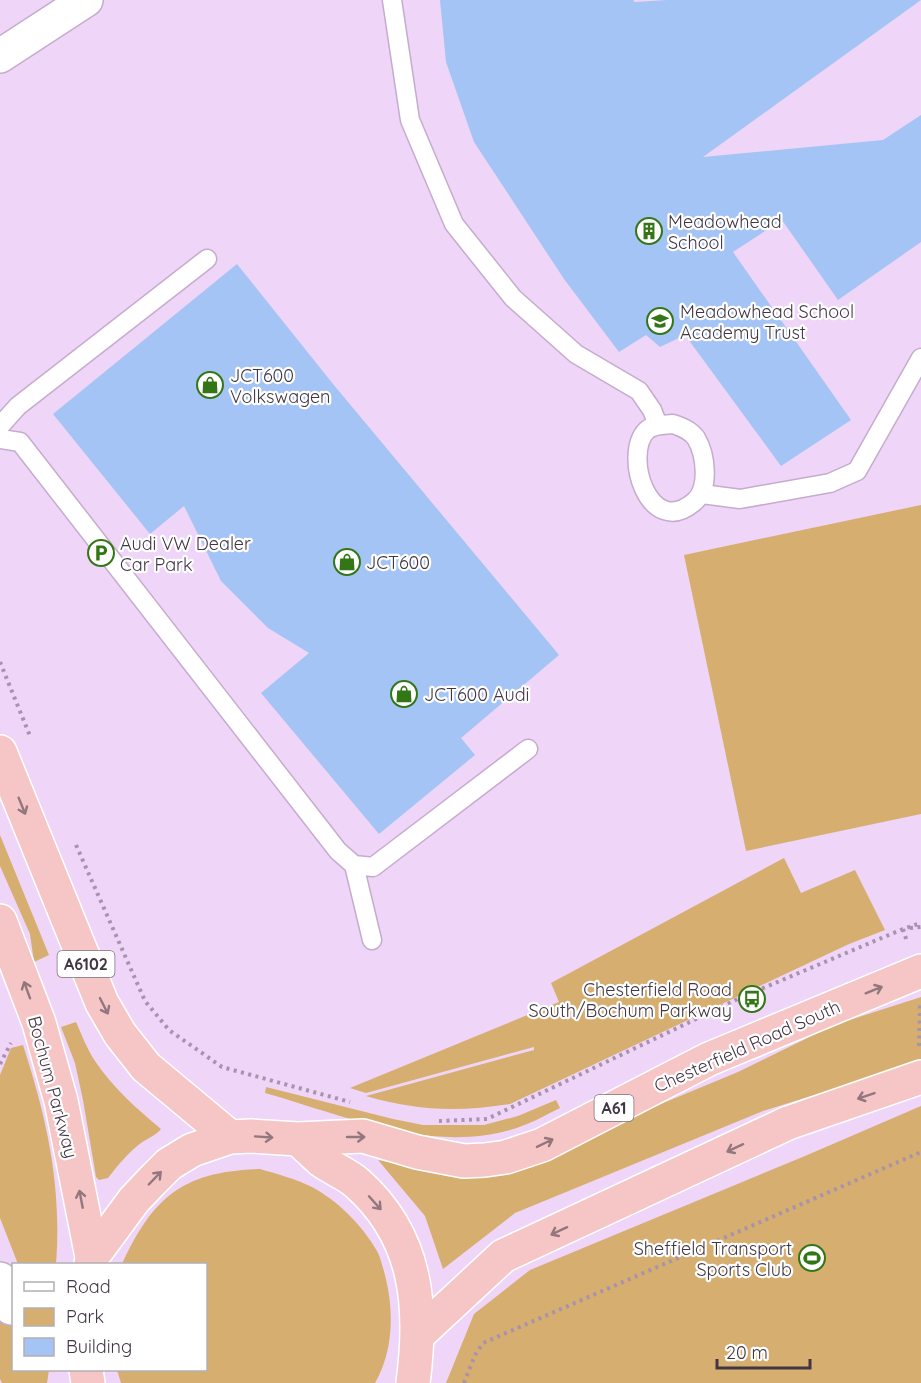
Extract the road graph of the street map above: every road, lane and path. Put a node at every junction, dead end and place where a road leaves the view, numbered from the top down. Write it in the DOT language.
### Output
graph roads {
  1 [pos="86,0"];
  2 [pos="392,0"];
  3 [pos="0,56"];
  4 [pos="207,259"];
  5 [pos="921,358"];
  6 [pos="658,425"];
  7 [pos="0,426"];
  8 [pos="0,439"];
  9 [pos="702,494"];
  10 [pos="0,662"];
  11 [pos="30,738"];
  12 [pos="528,749"];
  13 [pos="0,752"];
  14 [pos="71,835"];
  15 [pos="354,865"];
  16 [pos="921,925"];
  17 [pos="4,940"];
  18 [pos="372,940"];
  19 [pos="921,971"];
  20 [pos="920,1003"];
  21 [pos="13,1039"];
  22 [pos="0,1064"];
  23 [pos="920,1067"];
  24 [pos="356,1104"];
  25 [pos="433,1122"];
  26 [pos="230,1137"];
  27 [pos="298,1139"];
  28 [pos="921,1152"];
  29 [pos="91,1261"];
  30 [pos="418,1335"];
  31 [pos="413,1383"];
  32 [pos="464,1383"];
  1 -- 3 [label="street"];
  2 -- 6 [label="lane"];
  4 -- 7 [label="lane"];
  5 -- 9 [label="lane"];
  6 -- 9 [label="lane"];
  6 -- 9 [label="lane"];
  8 -- 15 [label="lane"];
  10 -- 11 [label="path"];
  12 -- 15 [label="lane"];
  13 -- 26 [label="highway, A6102, one-way"];
  14 -- 24 [label="path"];
  15 -- 18 [label="lane"];
  16 -- 25 [label="path"];
  29 -- 17 [label="highway, Bochum Parkway, one-way"];
  27 -- 19 [label="highway, Chesterfield Road South / A61, one-way"];
  20 -- 23 [label="path"];
  21 -- 22 [label="path"];
  23 -- 30 [label="highway, one-way"];
  26 -- 27 [label="highway, Chesterfield Road South, one-way"];
  29 -- 26 [label="highway, Chesterfield Road South, one-way"];
  27 -- 30 [label="highway, one-way"];
  28 -- 32 [label="path"];
  30 -- 31 [label="highway"];
}
